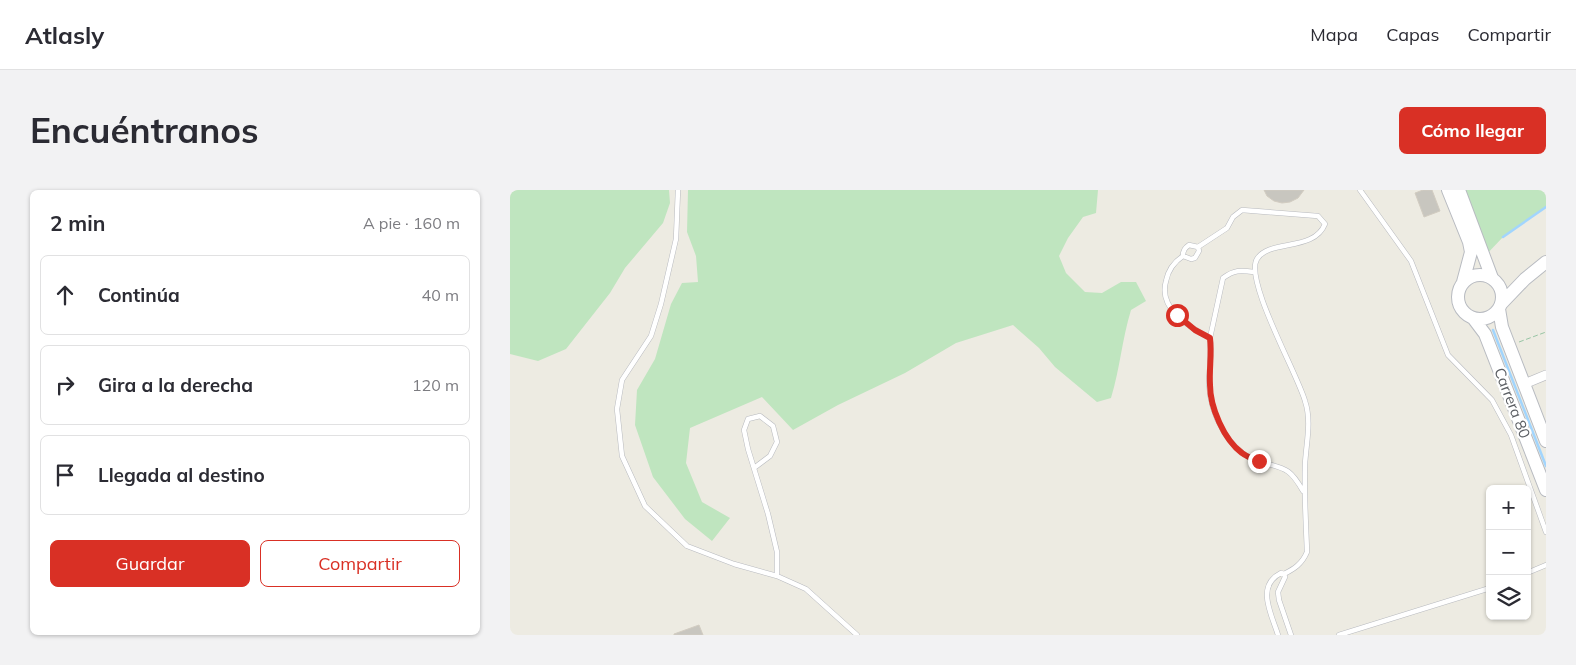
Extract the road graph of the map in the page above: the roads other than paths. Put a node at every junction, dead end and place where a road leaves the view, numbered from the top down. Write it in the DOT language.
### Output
graph roads {
  1 [pos="678,190"];
  2 [pos="1360,190"];
  3 [pos="1448,190"];
  4 [pos="1459,190"];
  5 [pos="1198,247"];
  6 [pos="1183,256"];
  7 [pos="1546,262"];
  8 [pos="1254,272"];
  9 [pos="1525,279"];
  10 [pos="1494,280"];
  11 [pos="1463,282"];
  12 [pos="1500,306"];
  13 [pos="1473,318"];
  14 [pos="1210,338"];
  15 [pos="1546,375"];
  16 [pos="1524,384"];
  17 [pos="1546,441"];
  18 [pos="754,468"];
  19 [pos="1546,490"];
  20 [pos="1305,494"];
  21 [pos="1546,532"];
  22 [pos="1546,565"];
  23 [pos="1531,571"];
  24 [pos="1284,574"];
  25 [pos="777,576"];
  26 [pos="1486,589"];
  27 [pos="857,635"];
  28 [pos="1278,635"];
  29 [pos="1291,635"];
  30 [pos="1339,635"];
  1 -- 25 [label="lane"];
  2 -- 21 [label="lane"];
  3 -- 11 [label="street, Carrera 80"];
  4 -- 10 [label="street, Carrera 80"];
  5 -- 6 [label="lane"];
  5 -- 6 [label="lane"];
  5 -- 8 [label="lane"];
  6 -- 14 [label="lane"];
  7 -- 9 [label="street"];
  8 -- 14 [label="lane"];
  8 -- 20 [label="lane"];
  9 -- 10 [label="street"];
  9 -- 12 [label="street"];
  10 -- 11 [label="street"];
  10 -- 12 [label="street, Carrera 80"];
  11 -- 13 [label="street, Carrera 80"];
  12 -- 13 [label="street"];
  12 -- 16 [label="street, Carrera 80"];
  13 -- 19 [label="street, Carrera 80"];
  14 -- 20 [label="lane"];
  15 -- 16 [label="street"];
  16 -- 17 [label="street, Carrera 80"];
  18 -- 18 [label="lane"];
  18 -- 25 [label="lane"];
  20 -- 24 [label="lane"];
  22 -- 23 [label="lane"];
  24 -- 28 [label="lane"];
  24 -- 29 [label="lane"];
  25 -- 27 [label="lane"];
  26 -- 30 [label="lane"];
}
